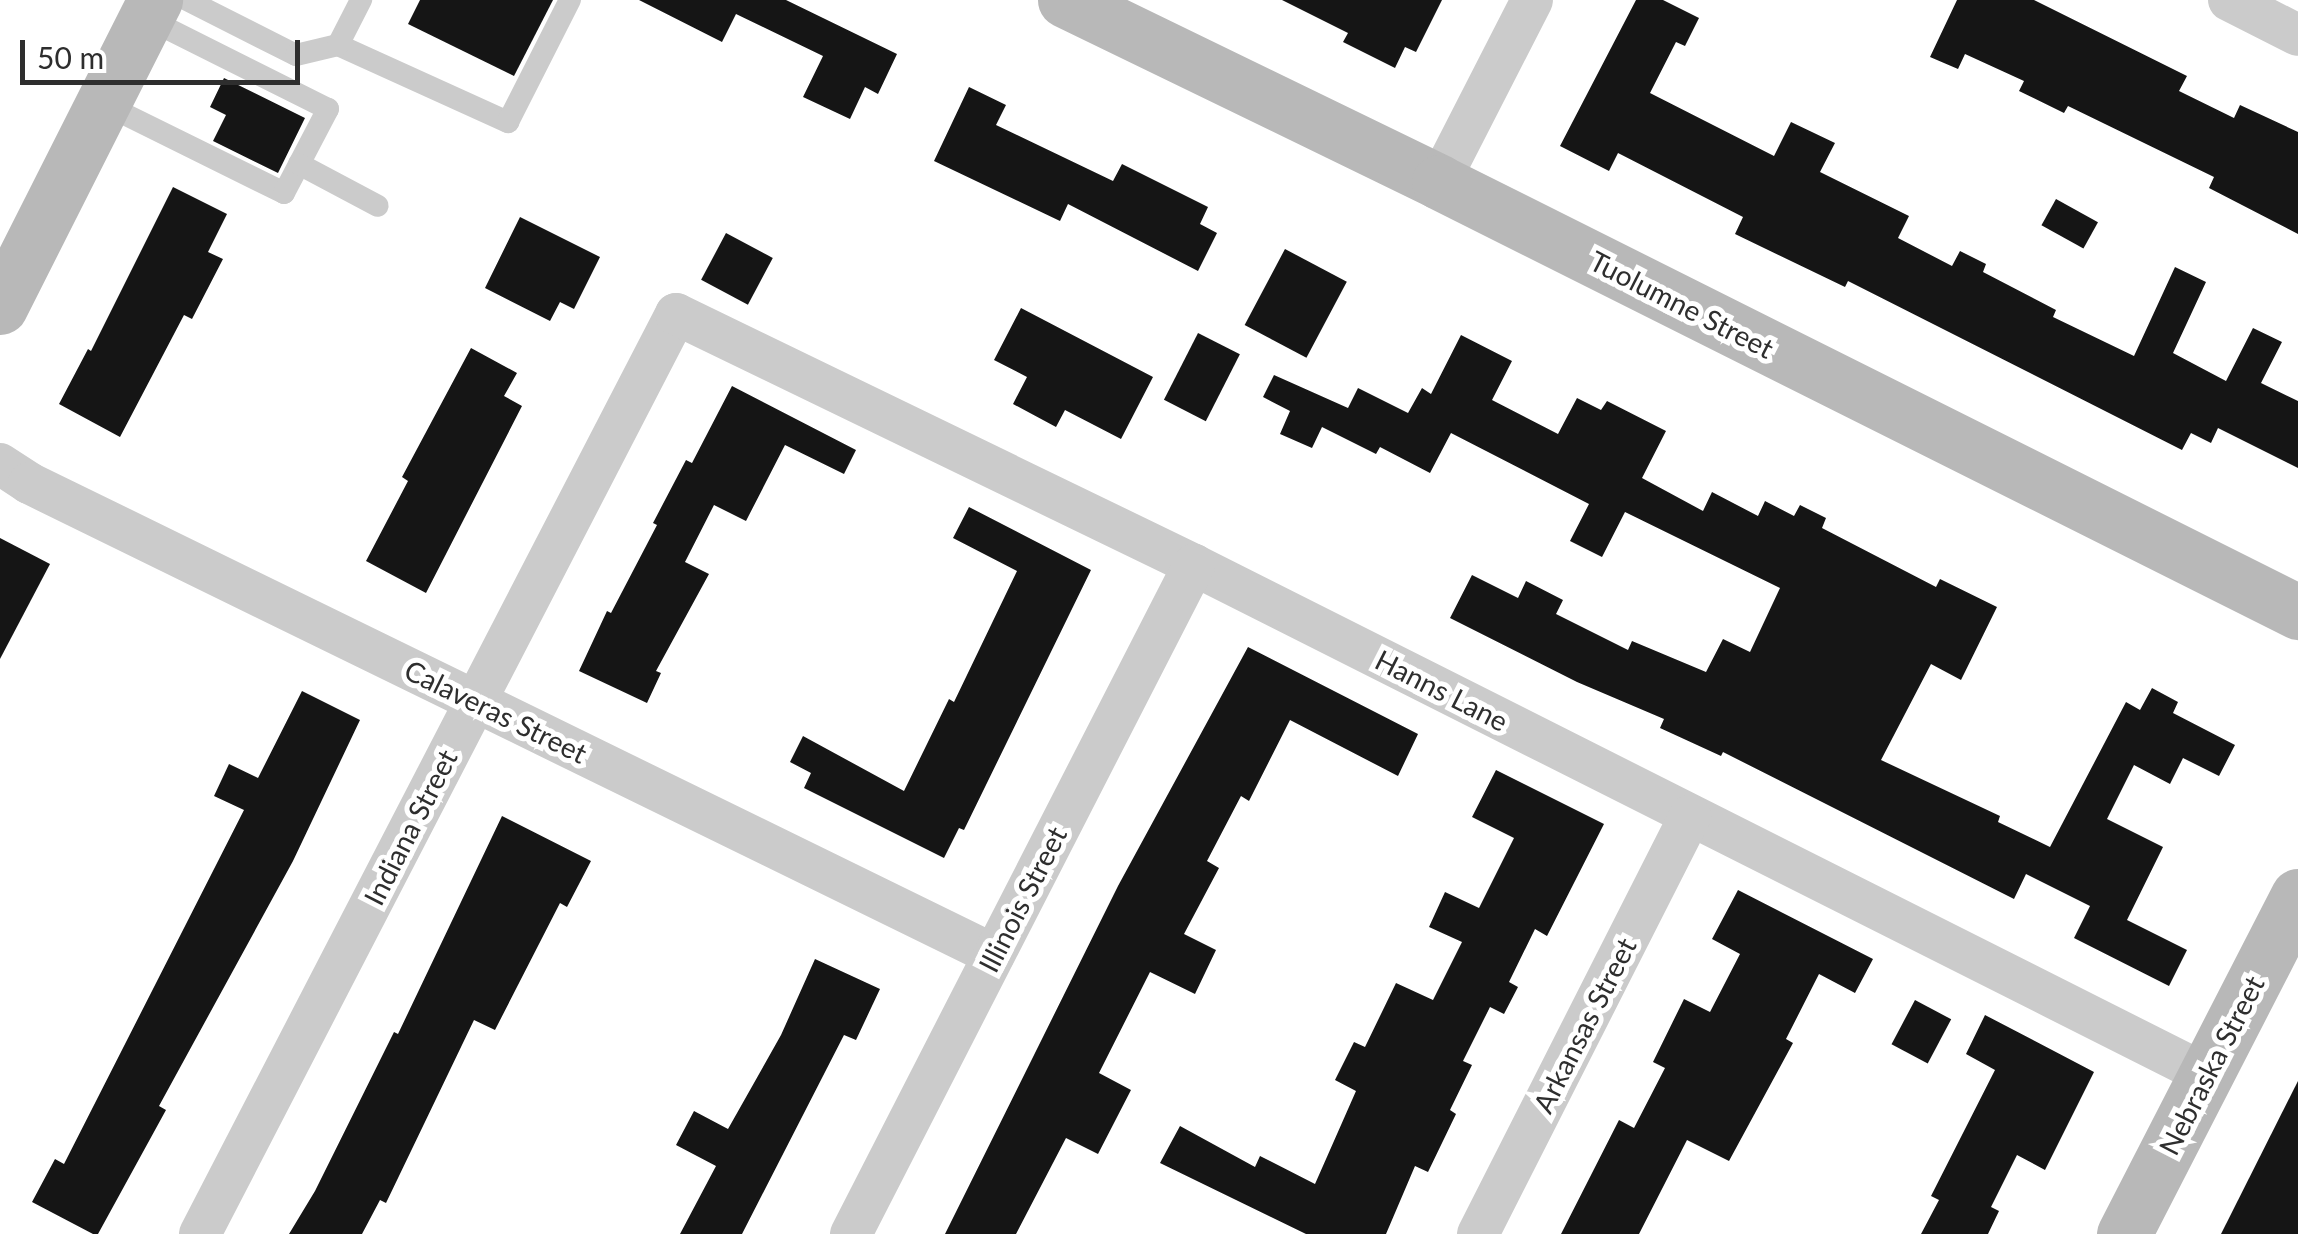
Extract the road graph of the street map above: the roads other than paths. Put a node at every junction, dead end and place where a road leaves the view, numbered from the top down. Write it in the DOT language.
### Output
graph roads {
  1 [pos="361,0"];
  2 [pos="570,0"];
  3 [pos="1064,0"];
  4 [pos="1532,0"];
  5 [pos="2230,0"];
  6 [pos="163,6"];
  7 [pos="2298,35"];
  8 [pos="338,45"];
  9 [pos="102,103"];
  10 [pos="299,164"];
  11 [pos="1439,182"];
  12 [pos="378,206"];
  13 [pos="0,307"];
  14 [pos="676,314"];
  15 [pos="0,464"];
  16 [pos="1194,564"];
  17 [pos="2298,612"];
  18 [pos="476,701"];
  19 [pos="1690,816"];
  20 [pos="2298,896"];
  21 [pos="994,955"];
  22 [pos="2205,1074"];
  23 [pos="200,1234"];
  24 [pos="851,1234"];
  25 [pos="1478,1234"];
  26 [pos="2124,1234"];
  1 -- 8 [label="lane"];
  2 -- 8 [label="lane"];
  3 -- 11 [label="main road, Tuolumne Street"];
  4 -- 11 [label="street"];
  5 -- 7 [label="street"];
  6 -- 8 [label="lane"];
  6 -- 9 [label="main road"];
  6 -- 10 [label="lane"];
  9 -- 10 [label="lane"];
  9 -- 13 [label="main road"];
  10 -- 12 [label="lane"];
  11 -- 17 [label="main road, Tuolumne Street"];
  14 -- 16 [label="street, Hanns Lane"];
  14 -- 18 [label="street, Indiana Street"];
  15 -- 18 [label="street, Calaveras Street"];
  16 -- 19 [label="street, Hanns Lane"];
  16 -- 21 [label="street, Illinois Street"];
  18 -- 21 [label="street, Calaveras Street"];
  18 -- 23 [label="street, Indiana Street"];
  19 -- 22 [label="street, Hanns Lane"];
  19 -- 25 [label="street, Arkansas Street"];
  20 -- 22 [label="main road, Nebraska Street"];
  21 -- 24 [label="street, Illinois Street"];
  22 -- 26 [label="main road, Nebraska Street"];
}
